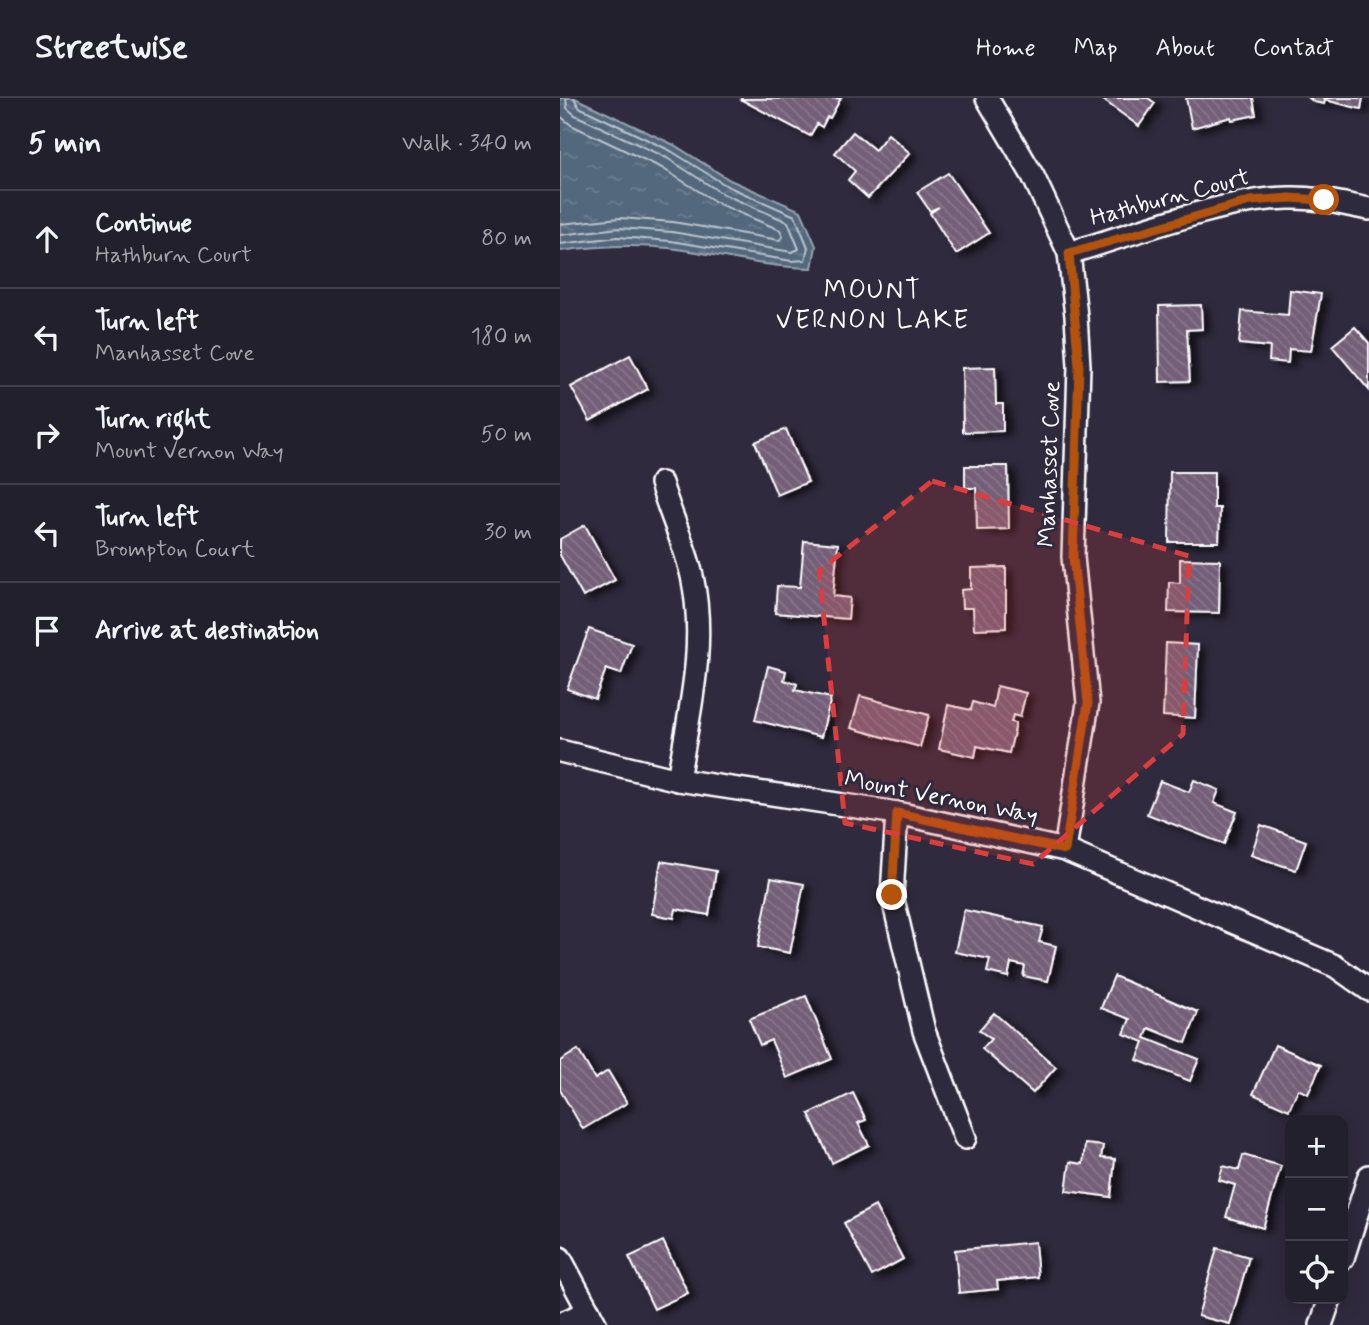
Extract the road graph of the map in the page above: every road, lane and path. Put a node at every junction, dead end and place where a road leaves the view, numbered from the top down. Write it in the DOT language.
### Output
graph roads {
  1 [pos="987,98"];
  2 [pos="1369,209"];
  3 [pos="1069,253"];
  4 [pos="661,483"];
  5 [pos="560,751"];
  6 [pos="678,780"];
  7 [pos="897,813"];
  8 [pos="1065,850"];
  9 [pos="1369,990"];
  10 [pos="965,1138"];
  11 [pos="1369,1176"];
  12 [pos="1348,1242"];
  13 [pos="560,1258"];
  14 [pos="1328,1304"];
  15 [pos="593,1318"];
  16 [pos="560,1324"];
  17 [pos="1321,1325"];
  1 -- 3 [label="street, Manhasset Cove"];
  2 -- 3 [label="street, Hathburn Court"];
  3 -- 8 [label="street, Manhasset Cove"];
  4 -- 6 [label="street"];
  5 -- 6 [label="street, Mount Vernon Way"];
  6 -- 7 [label="street, Mount Vernon Way"];
  7 -- 8 [label="street, Mount Vernon Way"];
  7 -- 10 [label="street"];
  8 -- 9 [label="street, Mount Vernon Way"];
  11 -- 12 [label="street"];
  13 -- 15 [label="street"];
  14 -- 17 [label="street"];
  15 -- 16 [label="street"];
}
